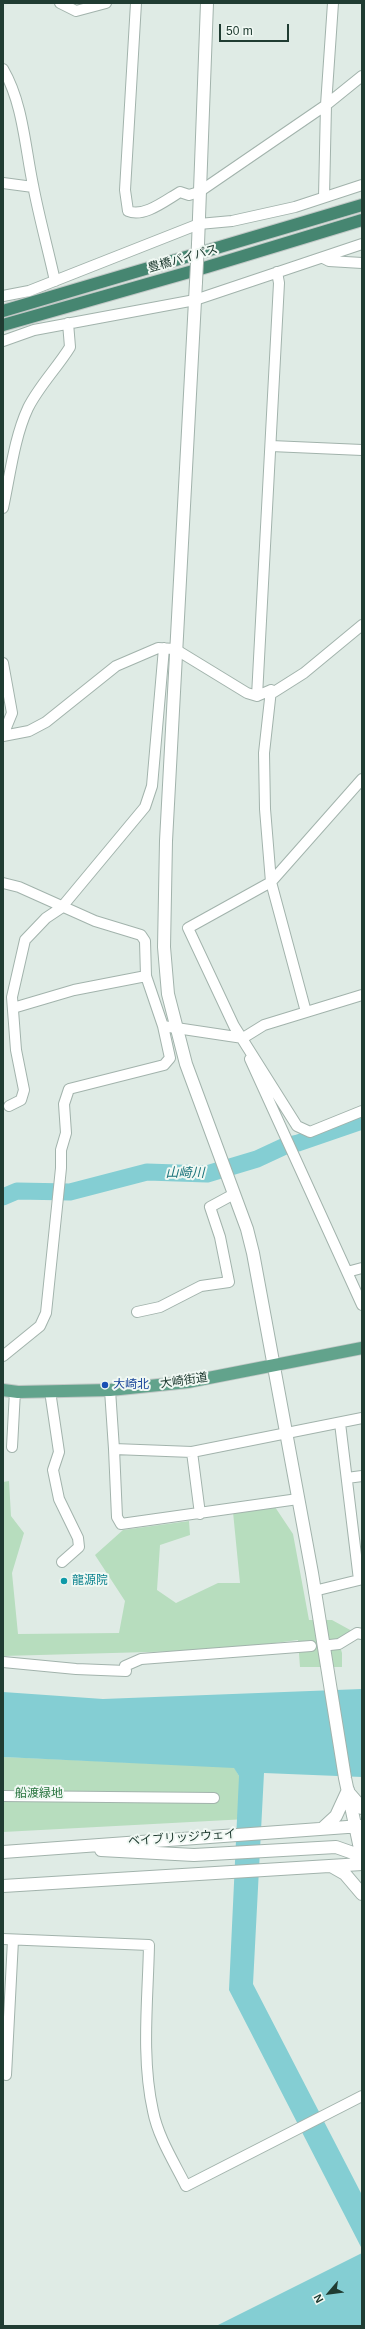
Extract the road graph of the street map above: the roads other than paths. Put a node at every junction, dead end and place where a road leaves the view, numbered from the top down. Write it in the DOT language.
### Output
graph roads {
  1 [pos="60,3"];
  2 [pos="106,3"];
  3 [pos="136,3"];
  4 [pos="207,3"];
  5 [pos="333,3"];
  6 [pos="3,69"];
  7 [pos="362,76"];
  8 [pos="326,105"];
  9 [pos="3,183"];
  10 [pos="362,185"];
  11 [pos="33,187"];
  12 [pos="199,192"];
  13 [pos="324,197"];
  14 [pos="362,205"];
  15 [pos="362,220"];
  16 [pos="199,224"];
  17 [pos="362,244"];
  18 [pos="323,258"];
  19 [pos="362,263"];
  20 [pos="277,272"];
  21 [pos="55,281"];
  22 [pos="3,296"];
  23 [pos="194,300"];
  24 [pos="3,312"];
  25 [pos="68,323"];
  26 [pos="3,325"];
  27 [pos="3,341"];
  28 [pos="271,446"];
  29 [pos="362,450"];
  30 [pos="3,508"];
  31 [pos="362,625"];
  32 [pos="169,649"];
  33 [pos="3,663"];
  34 [pos="4,681"];
  35 [pos="271,690"];
  36 [pos="257,696"];
  37 [pos="3,736"];
  38 [pos="362,779"];
  39 [pos="271,882"];
  40 [pos="3,883"];
  41 [pos="61,908"];
  42 [pos="146,976"];
  43 [pos="362,995"];
  44 [pos="12,997"];
  45 [pos="3,1003"];
  46 [pos="13,1008"];
  47 [pos="306,1012"];
  48 [pos="163,1026"];
  49 [pos="176,1028"];
  50 [pos="243,1038"];
  51 [pos="8,1106"];
  52 [pos="362,1111"];
  53 [pos="234,1194"];
  54 [pos="362,1268"];
  55 [pos="347,1272"];
  56 [pos="362,1304"];
  57 [pos="137,1312"];
  58 [pos="362,1348"];
  59 [pos="3,1356"];
  60 [pos="273,1365"];
  61 [pos="110,1390"];
  62 [pos="9,1391"];
  63 [pos="50,1391"];
  64 [pos="362,1418"];
  65 [pos="8,1419"];
  66 [pos="340,1423"];
  67 [pos="286,1433"];
  68 [pos="12,1447"];
  69 [pos="114,1449"];
  70 [pos="192,1452"];
  71 [pos="362,1476"];
  72 [pos="347,1478"];
  73 [pos="298,1499"];
  74 [pos="200,1514"];
  75 [pos="62,1562"];
  76 [pos="314,1591"];
  77 [pos="362,1634"];
  78 [pos="330,1645"];
  79 [pos="310,1646"];
  80 [pos="3,1662"];
  81 [pos="347,1784"];
  82 [pos="3,1796"];
  83 [pos="214,1798"];
  84 [pos="362,1808"];
  85 [pos="323,1828"];
  86 [pos="359,1828"];
  87 [pos="67,1847"];
  88 [pos="3,1852"];
  89 [pos="362,1858"];
  90 [pos="362,1863"];
  91 [pos="330,1866"];
  92 [pos="3,1886"];
  93 [pos="362,1894"];
  94 [pos="8,1940"];
  95 [pos="6,2075"];
  96 [pos="362,2096"];
  1 -- 2 [label="street"];
  3 -- 12 [label="street"];
  4 -- 12 [label="street"];
  5 -- 8 [label="street"];
  6 -- 11 [label="street"];
  7 -- 8 [label="street"];
  8 -- 12 [label="street"];
  8 -- 13 [label="street"];
  9 -- 11 [label="street"];
  10 -- 13 [label="street"];
  11 -- 21 [label="street"];
  12 -- 16 [label="street"];
  13 -- 16 [label="street"];
  14 -- 24 [label="highway, 豊橋バイパス"];
  15 -- 26 [label="highway, 豊橋バイパス"];
  16 -- 21 [label="street"];
  16 -- 23 [label="street, bridge"];
  17 -- 18 [label="street"];
  18 -- 19 [label="street"];
  18 -- 20 [label="street"];
  20 -- 23 [label="street"];
  20 -- 28 [label="street"];
  21 -- 22 [label="street"];
  23 -- 25 [label="street"];
  23 -- 32 [label="street"];
  25 -- 27 [label="street"];
  25 -- 30 [label="street"];
  28 -- 29 [label="street"];
  28 -- 36 [label="street"];
  31 -- 35 [label="street"];
  32 -- 36 [label="street"];
  32 -- 37 [label="street"];
  32 -- 41 [label="street"];
  32 -- 49 [label="street"];
  33 -- 34 [label="street"];
  34 -- 37 [label="street"];
  35 -- 36 [label="street"];
  35 -- 39 [label="street"];
  38 -- 39 [label="street"];
  39 -- 47 [label="street"];
  39 -- 50 [label="street"];
  40 -- 41 [label="street"];
  41 -- 42 [label="street"];
  41 -- 44 [label="street"];
  42 -- 46 [label="street"];
  42 -- 48 [label="street"];
  43 -- 47 [label="street"];
  44 -- 45 [label="street"];
  44 -- 46 [label="street"];
  46 -- 51 [label="street"];
  47 -- 50 [label="street"];
  48 -- 49 [label="street"];
  48 -- 59 [label="street"];
  49 -- 50 [label="street"];
  49 -- 53 [label="street"];
  50 -- 52 [label="street"];
  50 -- 55 [label="street"];
  53 -- 57 [label="street"];
  53 -- 60 [label="street"];
  54 -- 55 [label="street"];
  55 -- 56 [label="street"];
  58 -- 60 [label="main road, 大崎街道"];
  60 -- 61 [label="main road, 大崎街道"];
  60 -- 67 [label="street"];
  61 -- 63 [label="main road, 大崎街道"];
  61 -- 69 [label="street"];
  62 -- 63 [label="main road, 大崎街道"];
  62 -- 65 [label="street"];
  63 -- 75 [label="street"];
  64 -- 66 [label="street"];
  65 -- 68 [label="street"];
  66 -- 67 [label="street"];
  66 -- 72 [label="street"];
  67 -- 70 [label="street"];
  67 -- 73 [label="street"];
  69 -- 70 [label="street"];
  69 -- 74 [label="street"];
  70 -- 74 [label="street"];
  71 -- 72 [label="street"];
  72 -- 76 [label="street"];
  73 -- 74 [label="street"];
  73 -- 76 [label="street"];
  76 -- 81 [label="street"];
  77 -- 78 [label="street"];
  79 -- 80 [label="street"];
  81 -- 84 [label="street"];
  81 -- 85 [label="street"];
  81 -- 86 [label="street"];
  82 -- 83 [label="street"];
  85 -- 86 [label="street, ベイブリッジウェイ"];
  85 -- 87 [label="street, ベイブリッジウェイ"];
  86 -- 89 [label="street"];
  87 -- 88 [label="street, ベイブリッジウェイ"];
  87 -- 90 [label="street"];
  90 -- 91 [label="street"];
  91 -- 92 [label="street"];
  91 -- 93 [label="street"];
  94 -- 95 [label="street"];
  94 -- 96 [label="street"];
}
